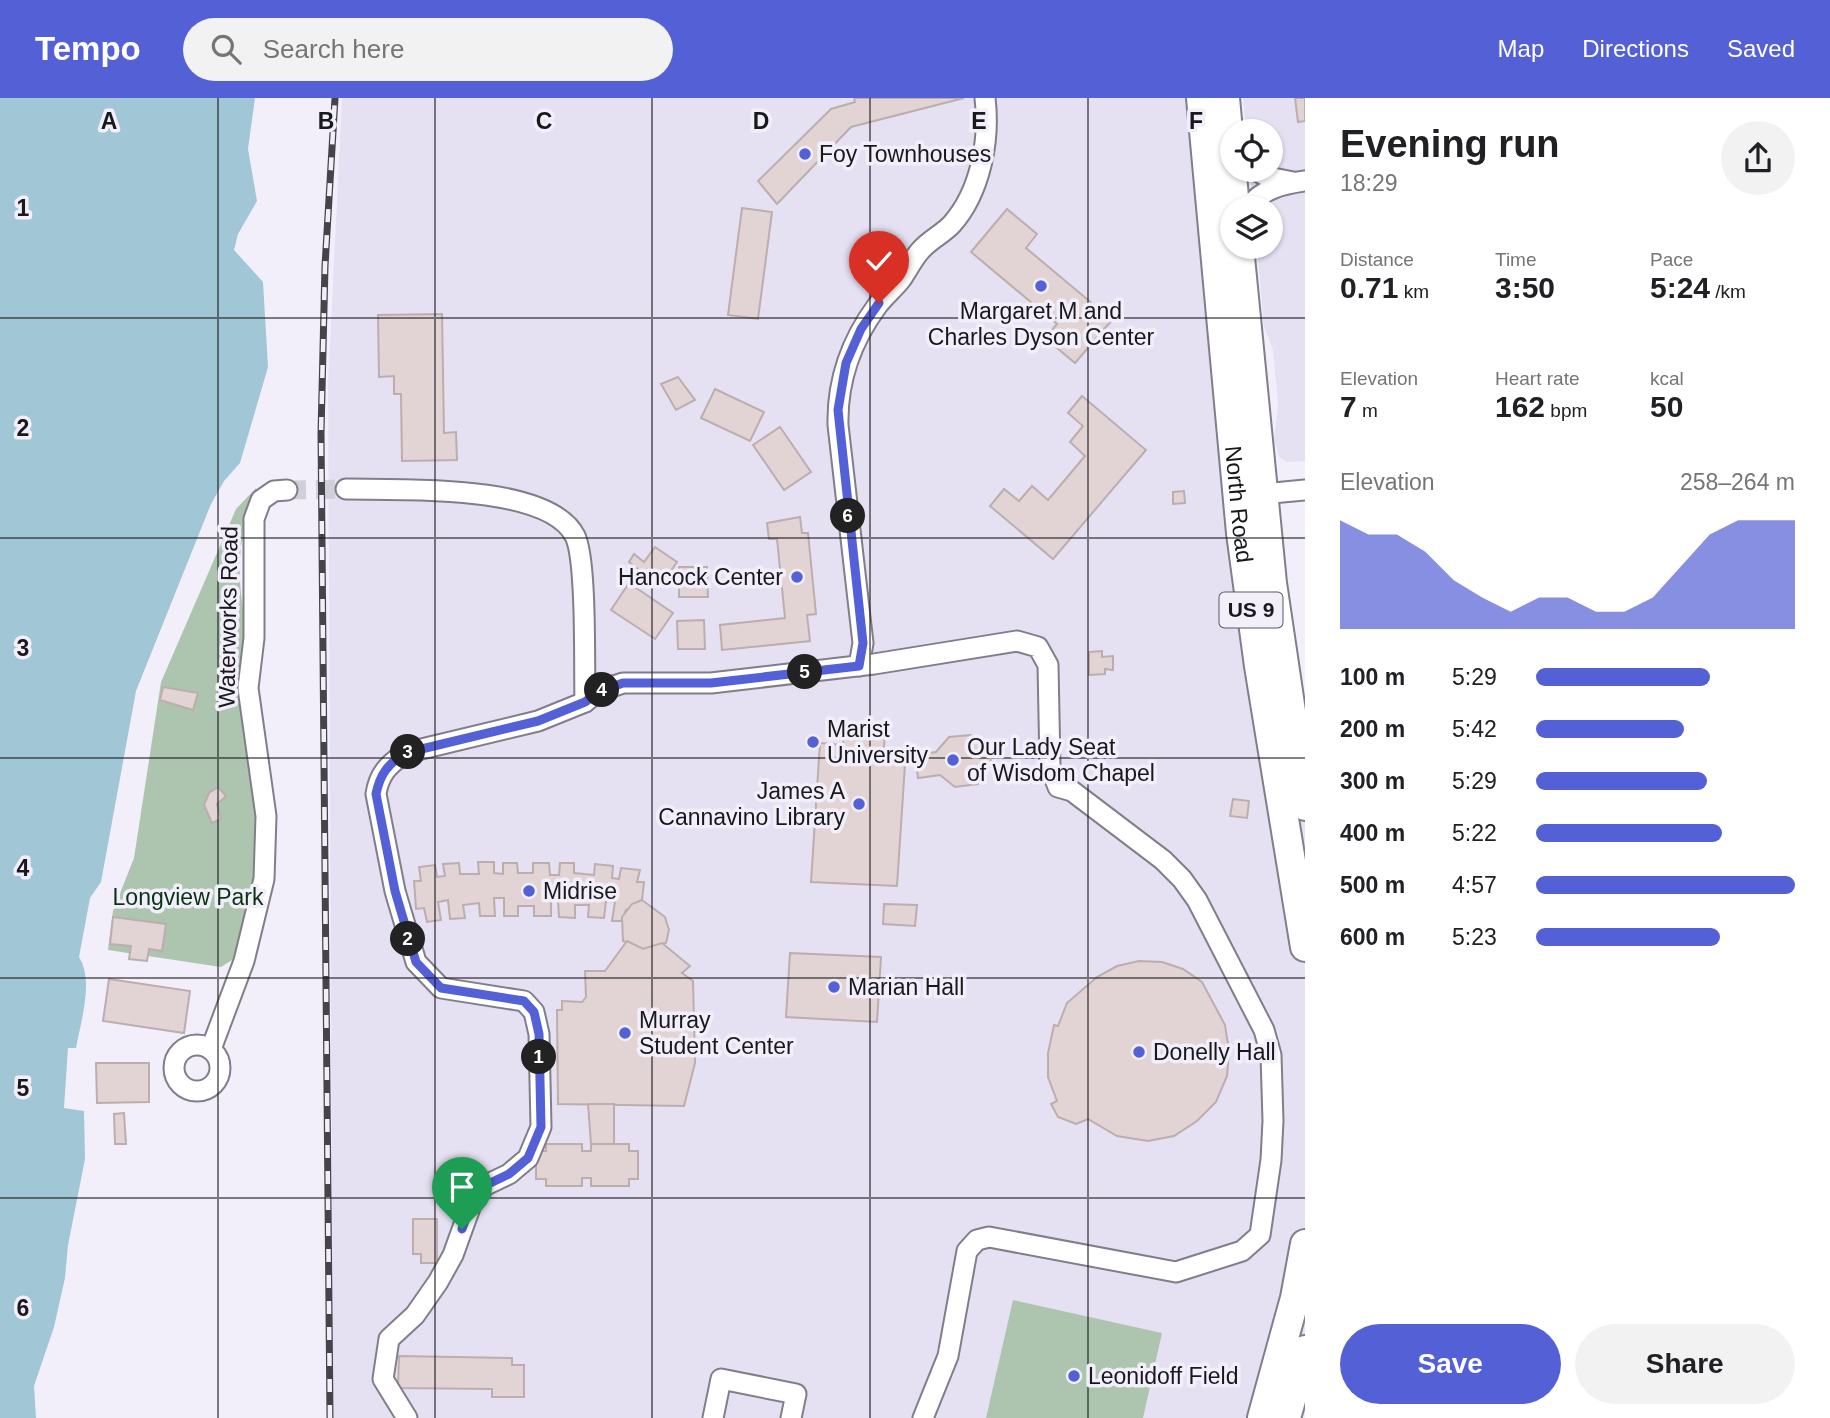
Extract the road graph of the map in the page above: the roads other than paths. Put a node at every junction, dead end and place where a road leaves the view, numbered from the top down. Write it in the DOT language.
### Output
graph roads {
  1 [pos="985,98"];
  2 [pos="1201,98"];
  3 [pos="1225,98"];
  4 [pos="1227,119"];
  5 [pos="1283,179"];
  6 [pos="1301,182"];
  7 [pos="1259,196"];
  8 [pos="1240,259"];
  9 [pos="346,489"];
  10 [pos="286,490"];
  11 [pos="1305,490"];
  12 [pos="1250,495"];
  13 [pos="859,666"];
  14 [pos="585,702"];
  15 [pos="1305,806"];
  16 [pos="1305,947"];
  17 [pos="211,1049"];
  18 [pos="1305,1244"];
  19 [pos="1305,1350"];
  20 [pos="407,1418"];
  21 [pos="713,1418"];
  22 [pos="791,1418"];
  23 [pos="923,1418"];
  24 [pos="1262,1418"];
  25 [pos="1286,1418"];
  1 -- 13 [label="street"];
  2 -- 12 [label="highway, North Road / US 9"];
  3 -- 4 [label="highway"];
  5 -- 6 [label="street"];
  6 -- 7 [label="street"];
  8 -- 12 [label="highway, North Road / US 9"];
  9 -- 14 [label="street"];
  10 -- 17 [label="street, Waterworks Road"];
  11 -- 12 [label="street"];
  12 -- 15 [label="highway, North Road / US 9"];
  12 -- 16 [label="highway, North Road / US 9"];
  13 -- 14 [label="street"];
  13 -- 23 [label="street"];
  14 -- 20 [label="street"];
  18 -- 24 [label="highway"];
  19 -- 25 [label="highway"];
  21 -- 22 [label="street"];
}
